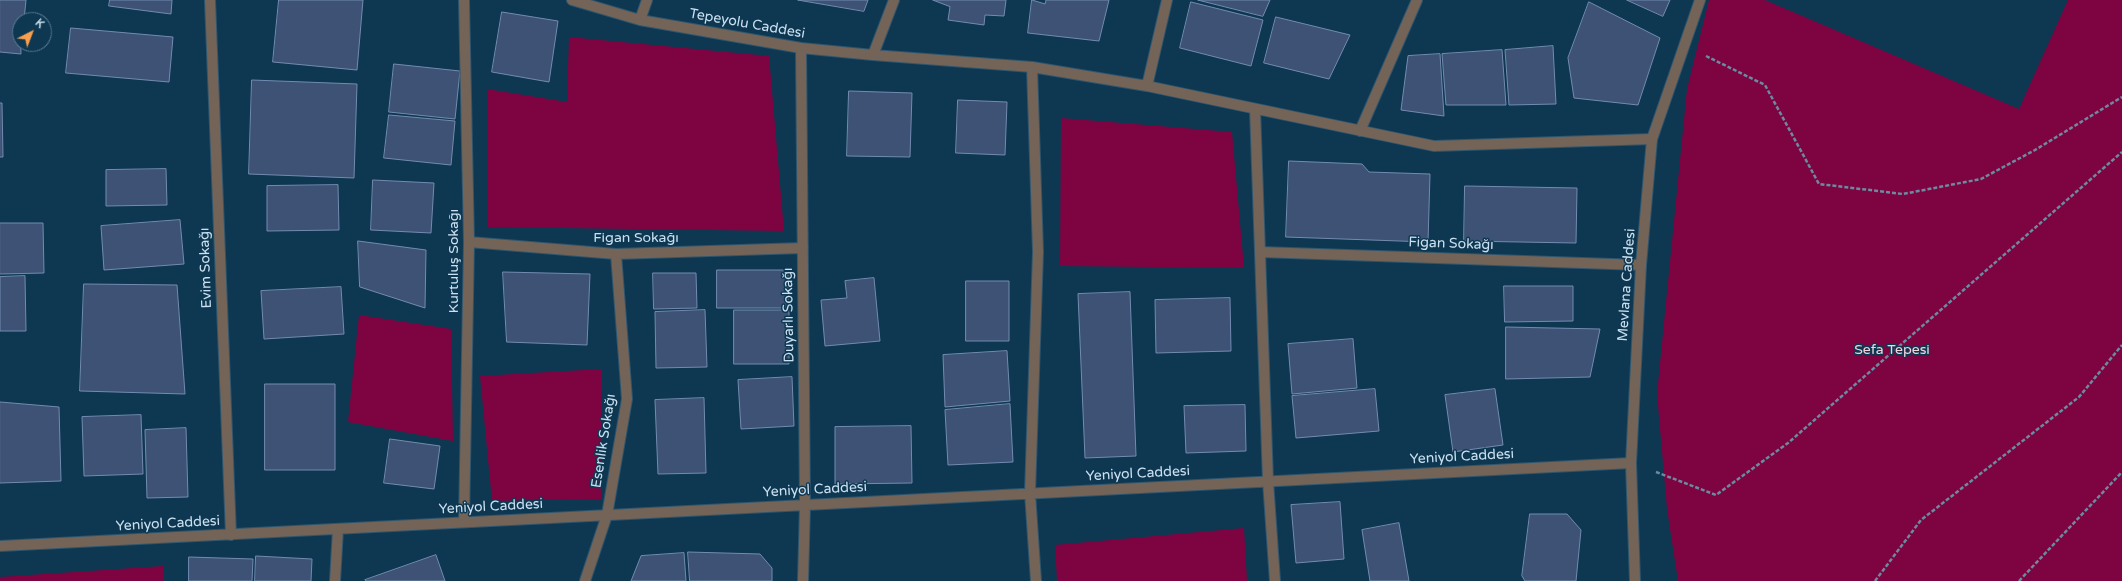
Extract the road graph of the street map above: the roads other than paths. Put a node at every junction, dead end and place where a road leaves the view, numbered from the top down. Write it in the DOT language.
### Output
graph roads {
  1 [pos="210,0"];
  2 [pos="464,0"];
  3 [pos="572,0"];
  4 [pos="646,0"];
  5 [pos="894,0"];
  6 [pos="1167,0"];
  7 [pos="1417,0"];
  8 [pos="1700,0"];
  9 [pos="640,20"];
  10 [pos="801,48"];
  11 [pos="873,55"];
  12 [pos="1032,68"];
  13 [pos="1147,86"];
  14 [pos="1255,109"];
  15 [pos="1360,131"];
  16 [pos="1652,139"];
  17 [pos="470,242"];
  18 [pos="803,248"];
  19 [pos="1260,252"];
  20 [pos="616,254"];
  21 [pos="1641,265"];
  22 [pos="1631,463"];
  23 [pos="1268,481"];
  24 [pos="1030,493"];
  25 [pos="805,505"];
  26 [pos="607,515"];
  27 [pos="464,522"];
  28 [pos="338,529"];
  29 [pos="231,535"];
  30 [pos="0,546"];
  31 [pos="335,581"];
  32 [pos="585,581"];
  33 [pos="803,581"];
  34 [pos="1036,581"];
  35 [pos="1275,581"];
  36 [pos="1635,581"];
  1 -- 29 [label="street, Evim Sokağı"];
  2 -- 17 [label="street, Kurtuluş Sokağı"];
  3 -- 9 [label="street, Tepeyolu Caddesi"];
  4 -- 9 [label="street"];
  5 -- 11 [label="street"];
  6 -- 13 [label="street"];
  7 -- 15 [label="street"];
  8 -- 16 [label="street, Mevlana Caddesi"];
  9 -- 10 [label="street, Tepeyolu Caddesi"];
  10 -- 11 [label="street, Tepeyolu Caddesi"];
  10 -- 18 [label="street, Duyarlı Sokağı"];
  11 -- 12 [label="street, Tepeyolu Caddesi"];
  12 -- 13 [label="street, Tepeyolu Caddesi"];
  12 -- 24 [label="street"];
  13 -- 14 [label="street, Tepeyolu Caddesi"];
  14 -- 15 [label="street, Tepeyolu Caddesi"];
  14 -- 19 [label="street"];
  15 -- 16 [label="street, Tepeyolu Caddesi"];
  16 -- 21 [label="street, Mevlana Caddesi"];
  17 -- 20 [label="street, Figan Sokağı"];
  17 -- 27 [label="street, Kurtuluş Sokağı"];
  18 -- 20 [label="street, Figan Sokağı"];
  18 -- 25 [label="street, Duyarlı Sokağı"];
  19 -- 21 [label="street, Figan Sokağı"];
  19 -- 23 [label="street"];
  20 -- 26 [label="street, Esenlik Sokağı"];
  21 -- 22 [label="street, Mevlana Caddesi"];
  22 -- 23 [label="street, Yeniyol Caddesi"];
  22 -- 36 [label="street, Mevlana Caddesi"];
  23 -- 24 [label="street, Yeniyol Caddesi"];
  23 -- 35 [label="street"];
  24 -- 25 [label="street, Yeniyol Caddesi"];
  24 -- 34 [label="street"];
  25 -- 26 [label="street, Yeniyol Caddesi"];
  25 -- 33 [label="street, Duyarlı Sokağı"];
  26 -- 27 [label="street, Yeniyol Caddesi"];
  26 -- 32 [label="street, Esenlik Sokağı"];
  27 -- 28 [label="street, Yeniyol Caddesi"];
  28 -- 29 [label="street, Yeniyol Caddesi"];
  28 -- 31 [label="street"];
  29 -- 30 [label="street, Yeniyol Caddesi"];
}
